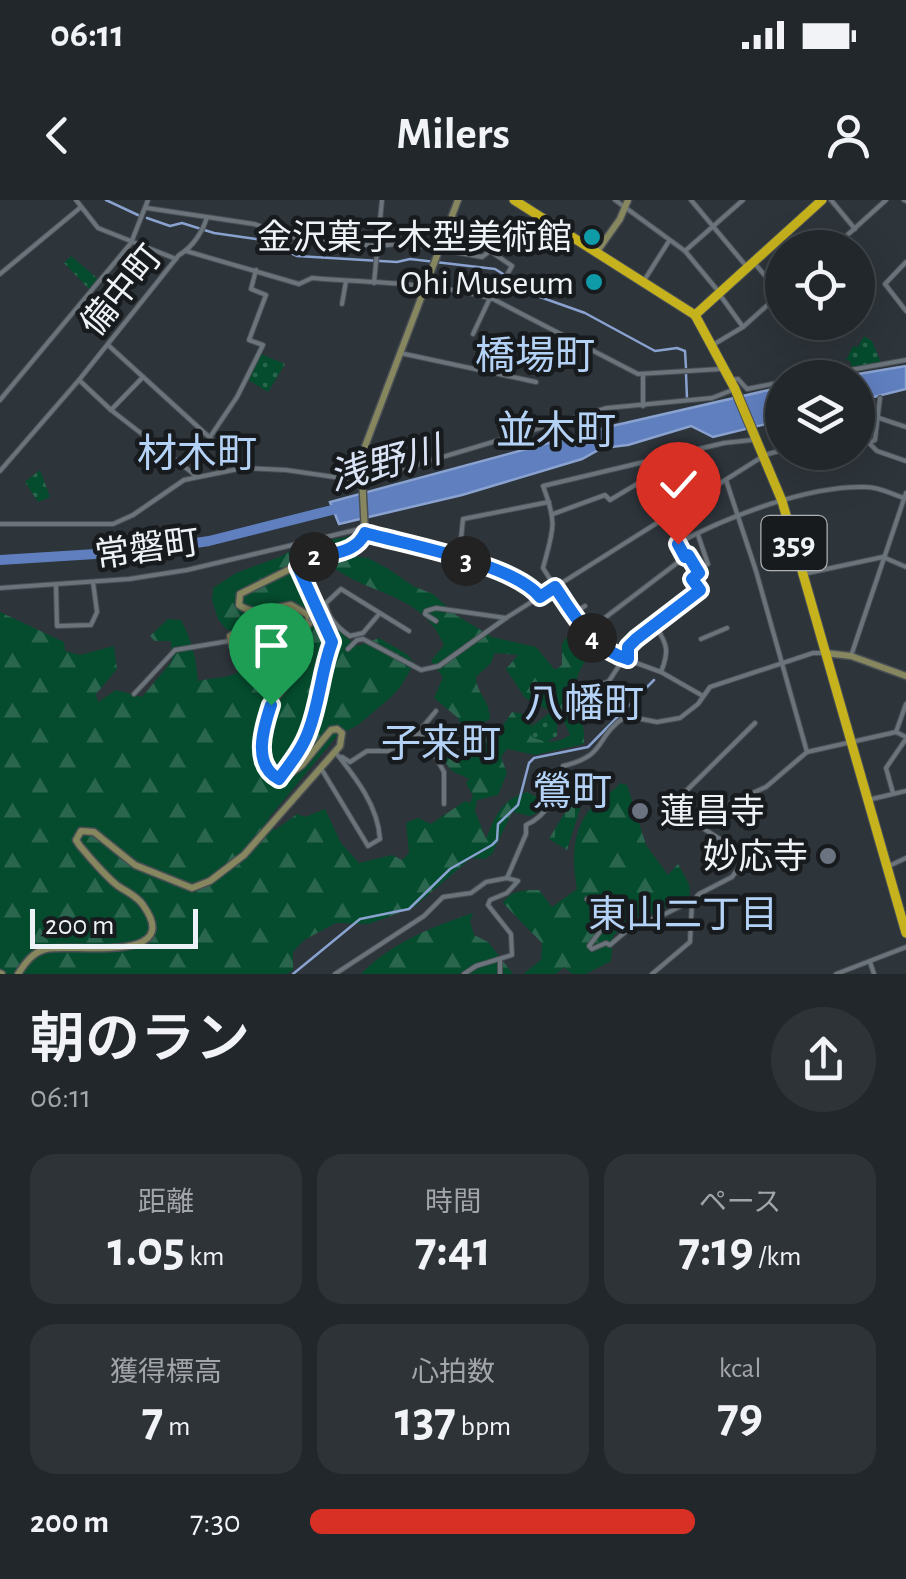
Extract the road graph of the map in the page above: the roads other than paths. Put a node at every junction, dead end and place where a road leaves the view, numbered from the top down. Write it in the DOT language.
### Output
graph roads {
  1 [pos="76,200"];
  2 [pos="148,200"];
  3 [pos="382,200"];
  4 [pos="458,200"];
  5 [pos="514,200"];
  6 [pos="615,200"];
  7 [pos="691,200"];
  8 [pos="743,200"];
  9 [pos="822,200"];
  10 [pos="831,200"];
  11 [pos="886,200"];
  12 [pos="627,203"];
  13 [pos="80,207"];
  14 [pos="147,208"];
  15 [pos="208,216"];
  16 [pos="713,227"];
  17 [pos="855,229"];
  18 [pos="668,241"];
  19 [pos="131,243"];
  20 [pos="379,246"];
  21 [pos="442,249"];
  22 [pos="186,251"];
  23 [pos="685,252"];
  24 [pos="596,253"];
  25 [pos="178,260"];
  26 [pos="906,262"];
  27 [pos="750,264"];
  28 [pos="256,270"];
  29 [pos="0,274"];
  30 [pos="765,277"];
  31 [pos="346,281"];
  32 [pos="374,282"];
  33 [pos="643,284"];
  34 [pos="426,285"];
  35 [pos="719,292"];
  36 [pos="492,299"];
  37 [pos="342,304"];
  38 [pos="765,307"];
  39 [pos="906,311"];
  40 [pos="695,315"];
  41 [pos="742,328"];
  42 [pos="473,334"];
  43 [pos="108,345"];
  44 [pos="711,346"];
  45 [pos="400,353"];
  46 [pos="906,360"];
  47 [pos="875,366"];
  48 [pos="724,369"];
  49 [pos="644,373"];
  50 [pos="144,376"];
  51 [pos="80,380"];
  52 [pos="536,382"];
  53 [pos="765,385"];
  54 [pos="735,386"];
  55 [pos="880,398"];
  56 [pos="0,400"];
  57 [pos="643,406"];
  58 [pos="111,410"];
  59 [pos="879,418"];
  60 [pos="906,427"];
  61 [pos="210,437"];
  62 [pos="756,437"];
  63 [pos="875,440"];
  64 [pos="875,449"];
  65 [pos="0,453"];
  66 [pos="764,455"];
  67 [pos="10,461"];
  68 [pos="906,461"];
  69 [pos="645,464"];
  70 [pos="243,468"];
  71 [pos="0,471"];
  72 [pos="195,475"];
  73 [pos="647,478"];
  74 [pos="726,480"];
  75 [pos="362,484"];
  76 [pos="905,495"];
  77 [pos="782,501"];
  78 [pos="549,502"];
  79 [pos="553,514"];
  80 [pos="738,517"];
  81 [pos="665,518"];
  82 [pos="0,524"];
  83 [pos="365,528"];
  84 [pos="698,533"];
  85 [pos="685,557"];
  86 [pos="883,557"];
  87 [pos="459,559"];
  88 [pos="298,567"];
  89 [pos="906,567"];
  90 [pos="697,568"];
  91 [pos="803,574"];
  92 [pos="93,582"];
  93 [pos="56,584"];
  94 [pos="555,587"];
  95 [pos="0,588"];
  96 [pos="540,597"];
  97 [pos="585,606"];
  98 [pos="327,612"];
  99 [pos="380,613"];
  100 [pos="572,614"];
  101 [pos="506,618"];
  102 [pos="310,620"];
  103 [pos="436,621"];
  104 [pos="598,623"];
  105 [pos="654,626"];
  106 [pos="727,628"];
  107 [pos="409,631"];
  108 [pos="702,639"];
  109 [pos="229,641"];
  110 [pos="348,649"];
  111 [pos="826,653"];
  112 [pos="850,656"];
  113 [pos="626,659"];
  114 [pos="781,663"];
  115 [pos="661,672"];
  116 [pos="906,676"];
  117 [pos="134,694"];
  118 [pos="575,696"];
  119 [pos="703,696"];
  120 [pos="906,704"];
  121 [pos="436,711"];
  122 [pos="754,723"];
  123 [pos="896,732"];
  124 [pos="416,734"];
  125 [pos="906,738"];
  126 [pos="850,742"];
  127 [pos="808,752"];
  128 [pos="335,753"];
  129 [pos="320,766"];
  130 [pos="279,779"];
  131 [pos="906,791"];
  132 [pos="893,793"];
  133 [pos="680,797"];
  134 [pos="868,800"];
  135 [pos="444,804"];
  136 [pos="906,858"];
  137 [pos="886,867"];
  138 [pos="507,878"];
  139 [pos="698,894"];
  140 [pos="587,899"];
  141 [pos="902,905"];
  142 [pos="906,933"];
  143 [pos="906,947"];
  144 [pos="500,960"];
  145 [pos="870,962"];
  146 [pos="18,974"];
  147 [pos="336,974"];
  148 [pos="464,974"];
  149 [pos="500,974"];
  150 [pos="652,974"];
  151 [pos="836,974"];
  152 [pos="874,974"];
  1 -- 13 [label="street"];
  2 -- 14 [label="street"];
  3 -- 20 [label="street"];
  4 -- 21 [label="street"];
  5 -- 24 [label="highway"];
  6 -- 12 [label="street"];
  7 -- 16 [label="street"];
  8 -- 16 [label="street"];
  9 -- 27 [label="highway"];
  10 -- 17 [label="street"];
  11 -- 17 [label="street"];
  12 -- 18 [label="street"];
  12 -- 24 [label="street"];
  13 -- 19 [label="street"];
  13 -- 29 [label="street"];
  14 -- 15 [label="street"];
  14 -- 19 [label="street"];
  15 -- 20 [label="street"];
  15 -- 22 [label="street, 備中町"];
  16 -- 23 [label="street"];
  16 -- 27 [label="street"];
  18 -- 23 [label="street"];
  18 -- 33 [label="street"];
  19 -- 25 [label="street"];
  19 -- 56 [label="street"];
  20 -- 21 [label="street"];
  20 -- 32 [label="street"];
  21 -- 34 [label="street"];
  21 -- 36 [label="street"];
  22 -- 25 [label="street, 備中町"];
  22 -- 28 [label="street"];
  23 -- 35 [label="street"];
  24 -- 33 [label="highway"];
  25 -- 43 [label="street, 備中町"];
  26 -- 39 [label="street"];
  27 -- 30 [label="street"];
  27 -- 35 [label="highway"];
  28 -- 31 [label="street"];
  28 -- 61 [label="street"];
  31 -- 32 [label="street"];
  31 -- 37 [label="street"];
  32 -- 34 [label="street"];
  33 -- 40 [label="highway"];
  34 -- 36 [label="street"];
  34 -- 45 [label="street"];
  35 -- 40 [label="highway"];
  35 -- 41 [label="street"];
  36 -- 42 [label="street"];
  36 -- 49 [label="street"];
  38 -- 41 [label="street"];
  40 -- 44 [label="highway, 359"];
  41 -- 44 [label="street"];
  43 -- 50 [label="street"];
  43 -- 51 [label="street, 備中町"];
  44 -- 48 [label="highway, 359"];
  45 -- 52 [label="street"];
  45 -- 75 [label="street"];
  46 -- 47 [label="street"];
  48 -- 49 [label="street"];
  48 -- 54 [label="highway, 359"];
  49 -- 57 [label="street"];
  50 -- 58 [label="street"];
  50 -- 61 [label="street"];
  51 -- 58 [label="street, 備中町"];
  51 -- 67 [label="street, 備中町"];
  53 -- 54 [label="street"];
  54 -- 57 [label="street"];
  54 -- 62 [label="highway, 359"];
  55 -- 59 [label="street"];
  57 -- 75 [label="street"];
  58 -- 72 [label="street, 備中町"];
  59 -- 60 [label="street"];
  59 -- 63 [label="street"];
  61 -- 70 [label="street"];
  62 -- 66 [label="highway, 359"];
  62 -- 69 [label="street"];
  64 -- 68 [label="street"];
  65 -- 67 [label="street"];
  66 -- 74 [label="street"];
  66 -- 77 [label="highway, 359"];
  67 -- 71 [label="street, 備中町"];
  69 -- 73 [label="street"];
  69 -- 78 [label="street"];
  70 -- 72 [label="street"];
  70 -- 75 [label="street"];
  72 -- 82 [label="street"];
  73 -- 79 [label="street"];
  73 -- 81 [label="street"];
  74 -- 80 [label="street"];
  74 -- 81 [label="street"];
  75 -- 83 [label="street"];
  76 -- 77 [label="street"];
  76 -- 86 [label="street"];
  77 -- 80 [label="street"];
  77 -- 91 [label="highway, 359"];
  78 -- 79 [label="street"];
  78 -- 87 [label="street"];
  79 -- 94 [label="street"];
  80 -- 84 [label="street"];
  80 -- 114 [label="street"];
  81 -- 94 [label="street"];
  83 -- 87 [label="street"];
  83 -- 88 [label="street"];
  83 -- 92 [label="street, 常磐町"];
  84 -- 85 [label="street"];
  84 -- 90 [label="street"];
  85 -- 90 [label="street"];
  85 -- 104 [label="street"];
  86 -- 89 [label="street"];
  86 -- 91 [label="street"];
  86 -- 112 [label="street"];
  87 -- 96 [label="street"];
  88 -- 102 [label="street"];
  88 -- 130 [label="street"];
  90 -- 105 [label="street"];
  91 -- 111 [label="highway, 359"];
  92 -- 93 [label="street, 常磐町"];
  92 -- 93 [label="street"];
  93 -- 95 [label="street, 常磐町"];
  94 -- 96 [label="street"];
  94 -- 100 [label="street"];
  96 -- 101 [label="street"];
  97 -- 100 [label="street"];
  98 -- 99 [label="street"];
  98 -- 99 [label="street"];
  98 -- 102 [label="street, bridge"];
  99 -- 107 [label="street"];
  100 -- 113 [label="street"];
  101 -- 103 [label="street"];
  101 -- 110 [label="street"];
  102 -- 109 [label="street"];
  105 -- 113 [label="street"];
  105 -- 115 [label="street"];
  106 -- 108 [label="street"];
  109 -- 117 [label="street"];
  109 -- 130 [label="street"];
  111 -- 112 [label="street"];
  111 -- 114 [label="street"];
  111 -- 126 [label="highway, 359"];
  112 -- 116 [label="street"];
  113 -- 115 [label="street"];
  113 -- 118 [label="street"];
  114 -- 119 [label="street"];
  114 -- 127 [label="street"];
  115 -- 119 [label="street"];
  119 -- 138 [label="street"];
  120 -- 123 [label="street"];
  121 -- 124 [label="street"];
  122 -- 133 [label="street"];
  123 -- 125 [label="street"];
  123 -- 126 [label="street"];
  124 -- 128 [label="street"];
  124 -- 135 [label="street"];
  125 -- 132 [label="street"];
  126 -- 127 [label="street"];
  126 -- 134 [label="highway, 359"];
  127 -- 139 [label="street"];
  128 -- 129 [label="street"];
  128 -- 129 [label="street"];
  128 -- 130 [label="street"];
  129 -- 146 [label="street"];
  131 -- 132 [label="street"];
  132 -- 134 [label="street"];
  134 -- 137 [label="highway, 359"];
  136 -- 137 [label="street"];
  137 -- 141 [label="highway, 359"];
  138 -- 144 [label="street"];
  138 -- 147 [label="street"];
  139 -- 140 [label="street"];
  139 -- 150 [label="street"];
  141 -- 142 [label="highway, 359"];
  143 -- 145 [label="street"];
  144 -- 148 [label="street"];
  144 -- 149 [label="street"];
  145 -- 151 [label="street"];
  145 -- 152 [label="street"];
}
